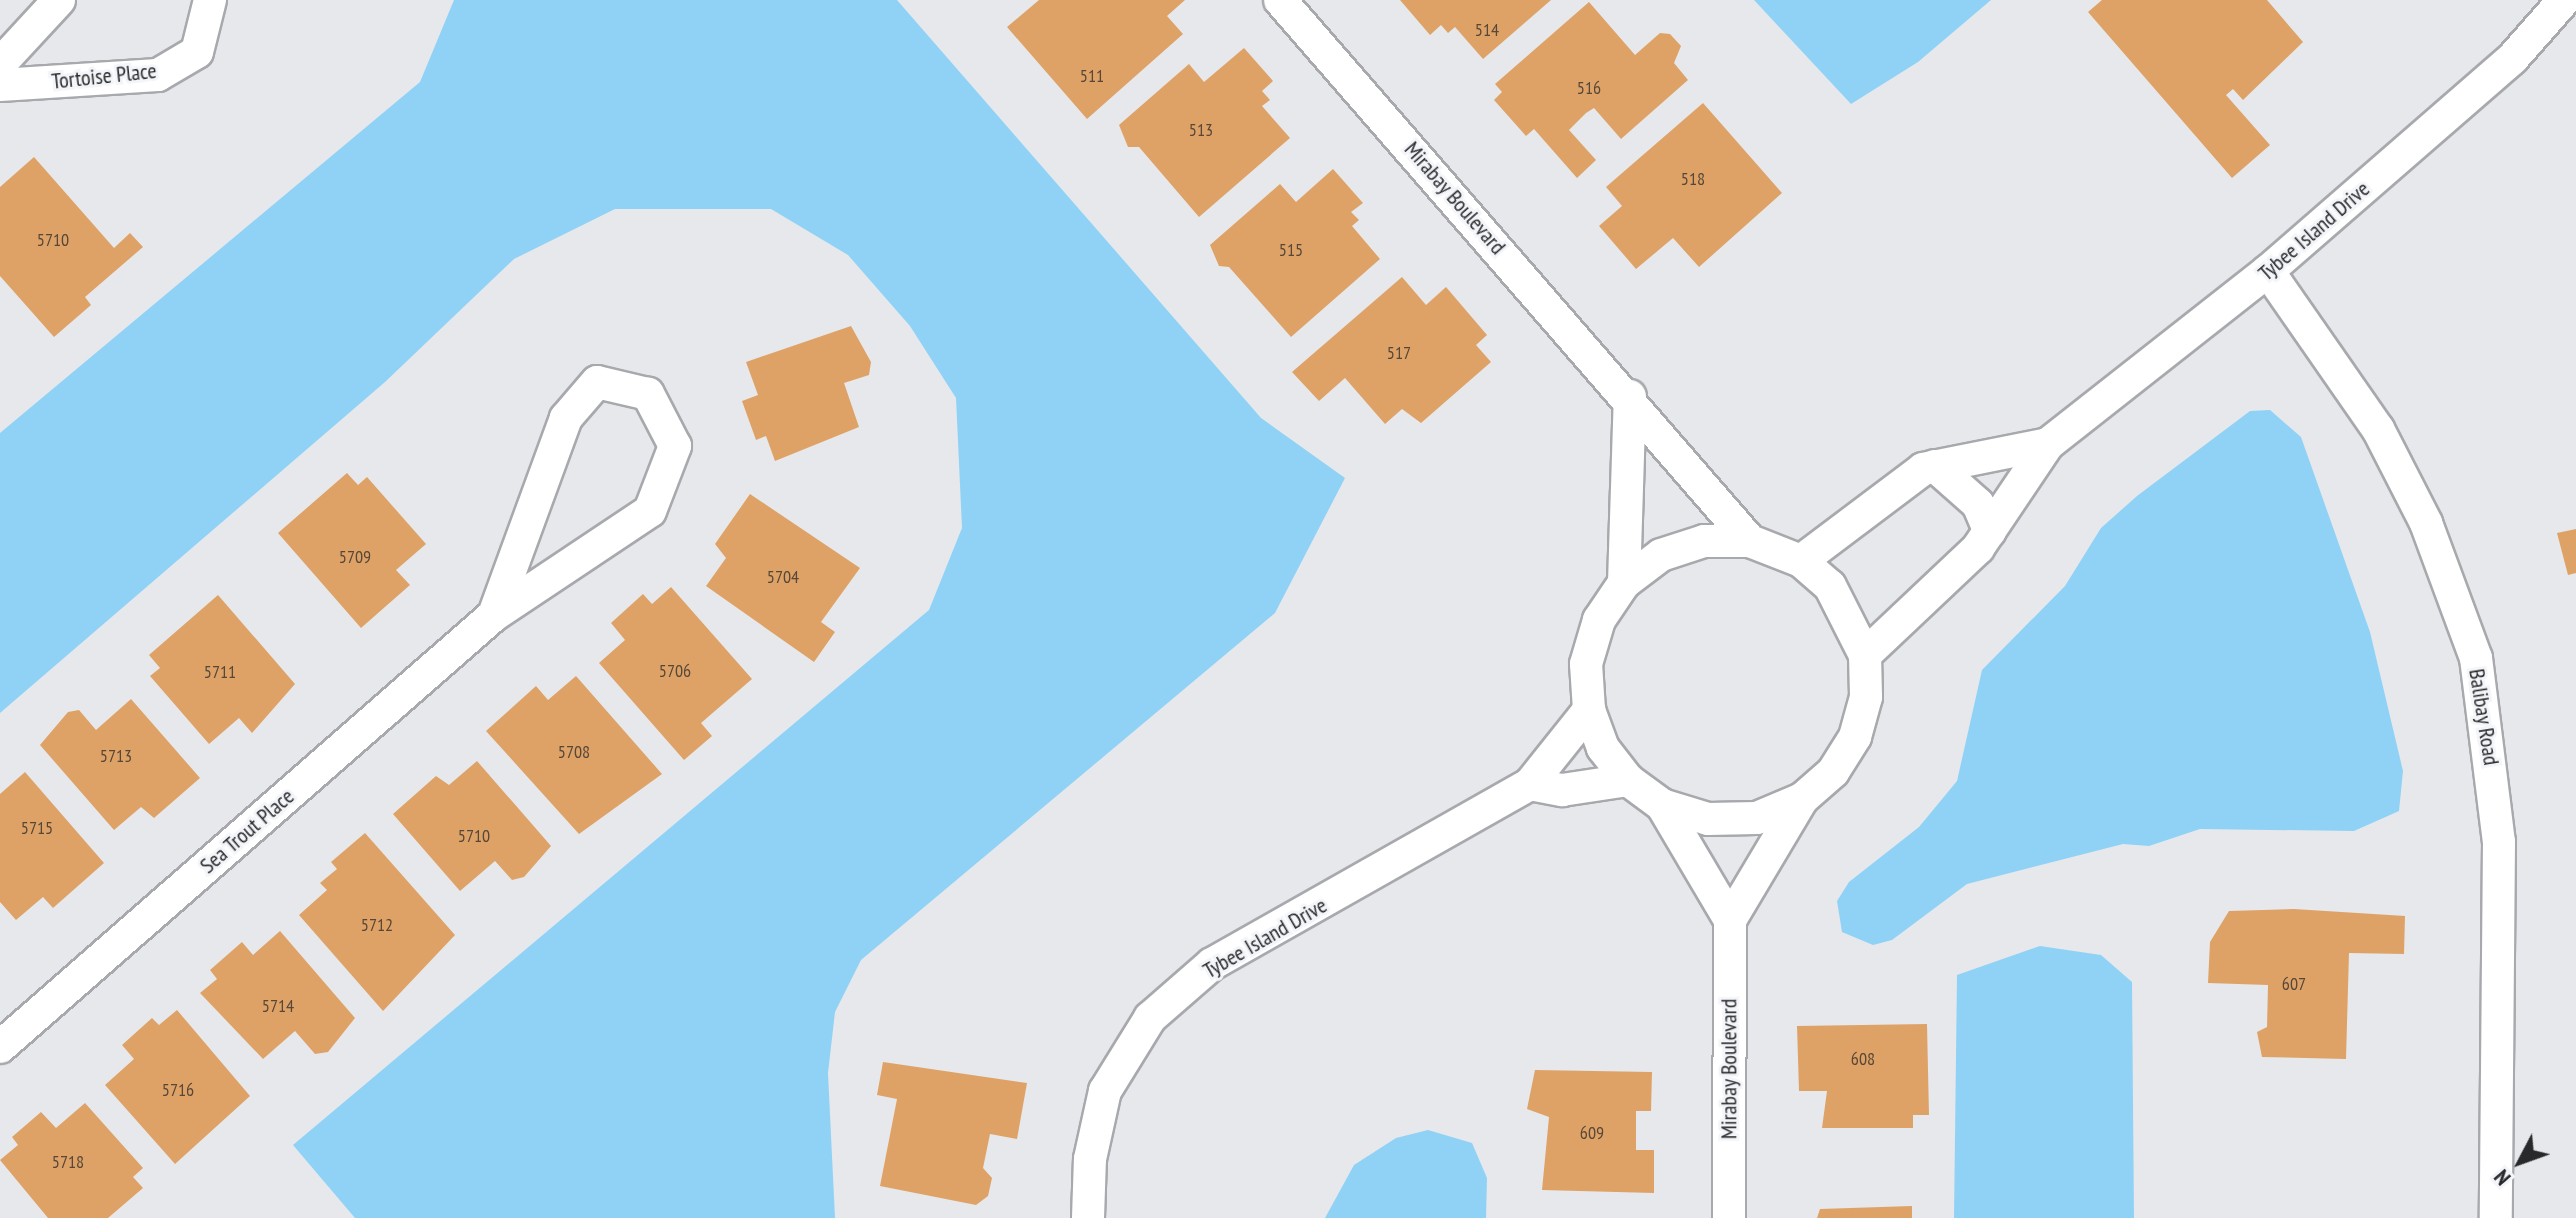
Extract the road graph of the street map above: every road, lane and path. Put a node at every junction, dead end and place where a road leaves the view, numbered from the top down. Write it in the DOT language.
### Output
graph roads {
  1 [pos="59,0"];
  2 [pos="210,0"];
  3 [pos="1280,0"];
  4 [pos="2564,0"];
  5 [pos="0,64"];
  6 [pos="0,85"];
  7 [pos="2268,271"];
  8 [pos="1630,396"];
  9 [pos="2048,444"];
  10 [pos="1935,466"];
  11 [pos="1990,532"];
  12 [pos="1750,541"];
  13 [pos="1801,561"];
  14 [pos="1624,583"];
  15 [pos="494,615"];
  16 [pos="1865,655"];
  17 [pos="1589,710"];
  18 [pos="1628,780"];
  19 [pos="1530,784"];
  20 [pos="1802,799"];
  21 [pos="1662,805"];
  22 [pos="1730,920"];
  23 [pos="0,1047"];
  24 [pos="1088,1218"];
  25 [pos="1729,1218"];
  26 [pos="2496,1218"];
  1 -- 5 [label="street"];
  2 -- 6 [label="street, Tortoise Place"];
  3 -- 8 [label="street, Mirabay Boulevard"];
  4 -- 7 [label="street, Tybee Island Drive"];
  7 -- 9 [label="street, Tybee Island Drive"];
  7 -- 26 [label="street, Balibay Road"];
  8 -- 12 [label="street, Mirabay Boulevard"];
  8 -- 14 [label="street"];
  9 -- 10 [label="street, Tybee Island Drive"];
  9 -- 11 [label="street, Tybee Island Drive"];
  10 -- 11 [label="street"];
  10 -- 13 [label="street, Tybee Island Drive"];
  11 -- 16 [label="street, Tybee Island Drive"];
  12 -- 13 [label="street, Mirabay Boulevard"];
  12 -- 14 [label="street, Mirabay Boulevard"];
  13 -- 16 [label="street, Mirabay Boulevard"];
  14 -- 17 [label="street, Mirabay Boulevard"];
  15 -- 15 [label="street, Sea Trout Place"];
  15 -- 23 [label="street, Sea Trout Place"];
  16 -- 20 [label="street, Mirabay Boulevard"];
  17 -- 18 [label="street, Mirabay Boulevard"];
  17 -- 19 [label="street, Tybee Island Drive"];
  18 -- 19 [label="street"];
  18 -- 21 [label="street, Mirabay Boulevard"];
  19 -- 24 [label="street, Tybee Island Drive"];
  20 -- 21 [label="street, Mirabay Boulevard"];
  20 -- 22 [label="street, Mirabay Boulevard"];
  21 -- 22 [label="street, Mirabay Boulevard"];
  22 -- 25 [label="street, Mirabay Boulevard"];
}
